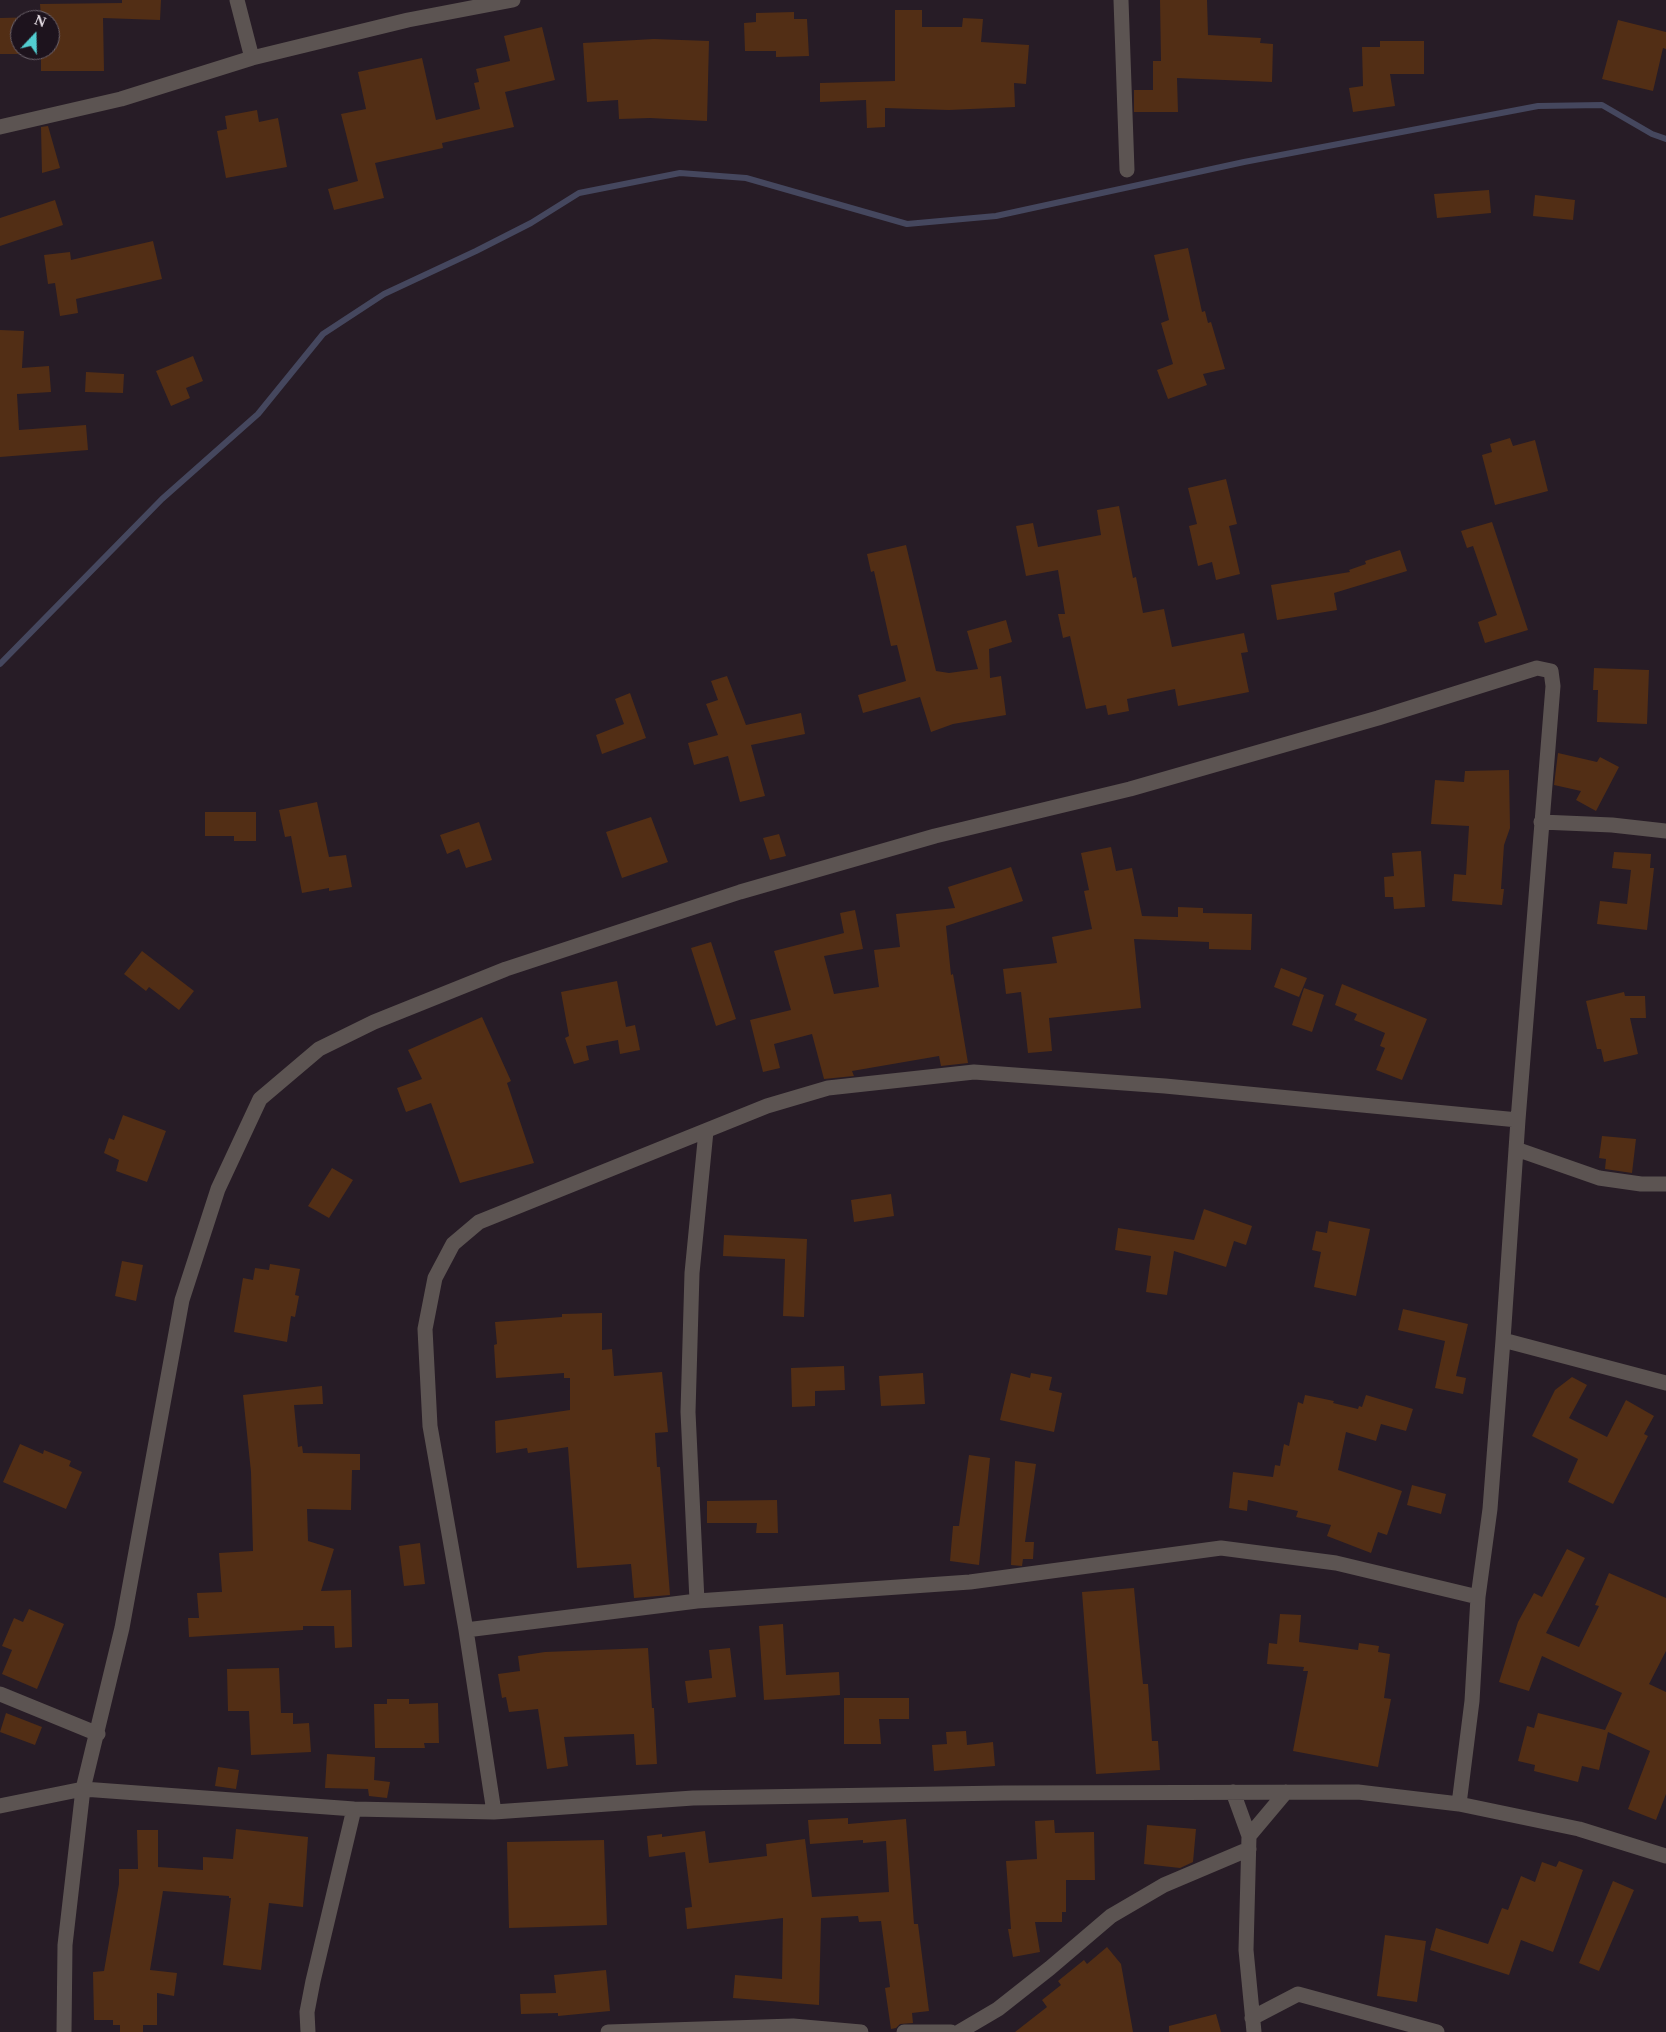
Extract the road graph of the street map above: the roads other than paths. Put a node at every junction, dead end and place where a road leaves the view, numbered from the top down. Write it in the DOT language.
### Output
graph roads {
  1 [pos="237,0"];
  2 [pos="513,0"];
  3 [pos="1121,0"];
  4 [pos="252,58"];
  5 [pos="0,128"];
  6 [pos="1127,170"];
  7 [pos="1541,822"];
  8 [pos="1666,831"];
  9 [pos="1518,1120"];
  10 [pos="706,1131"];
  11 [pos="1516,1149"];
  12 [pos="1666,1184"];
  13 [pos="1503,1340"];
  14 [pos="1666,1383"];
  15 [pos="1478,1597"];
  16 [pos="696,1601"];
  17 [pos="466,1630"];
  18 [pos="0,1694"];
  19 [pos="98,1734"];
  20 [pos="83,1789"];
  21 [pos="1233,1792"];
  22 [pos="1286,1792"];
  23 [pos="1459,1804"];
  24 [pos="0,1806"];
  25 [pos="354,1809"];
  26 [pos="494,1812"];
  27 [pos="1249,1842"];
  28 [pos="1666,1856"];
  29 [pos="1253,2025"];
  30 [pos="64,2032"];
  31 [pos="308,2032"];
  32 [pos="608,2032"];
  33 [pos="861,2032"];
  34 [pos="904,2032"];
  35 [pos="951,2032"];
  36 [pos="959,2032"];
  37 [pos="1437,2032"];
  1 -- 4 [label="street"];
  2 -- 4 [label="street"];
  3 -- 6 [label="street"];
  4 -- 5 [label="street"];
  7 -- 8 [label="street"];
  7 -- 9 [label="street"];
  7 -- 19 [label="street"];
  9 -- 10 [label="street"];
  9 -- 11 [label="street"];
  10 -- 16 [label="street"];
  10 -- 17 [label="street"];
  11 -- 12 [label="street"];
  11 -- 13 [label="street"];
  13 -- 14 [label="street"];
  13 -- 15 [label="street"];
  15 -- 16 [label="street"];
  15 -- 23 [label="street"];
  16 -- 17 [label="street"];
  17 -- 26 [label="street"];
  18 -- 19 [label="street"];
  19 -- 20 [label="street"];
  20 -- 24 [label="street"];
  20 -- 25 [label="street"];
  20 -- 30 [label="street"];
  21 -- 22 [label="street"];
  21 -- 26 [label="street"];
  21 -- 27 [label="street"];
  22 -- 23 [label="street"];
  22 -- 27 [label="street"];
  23 -- 28 [label="street"];
  25 -- 26 [label="street"];
  25 -- 31 [label="street"];
  27 -- 29 [label="street"];
  27 -- 36 [label="street"];
  29 -- 37 [label="street"];
  32 -- 33 [label="street"];
  34 -- 35 [label="street"];
}
